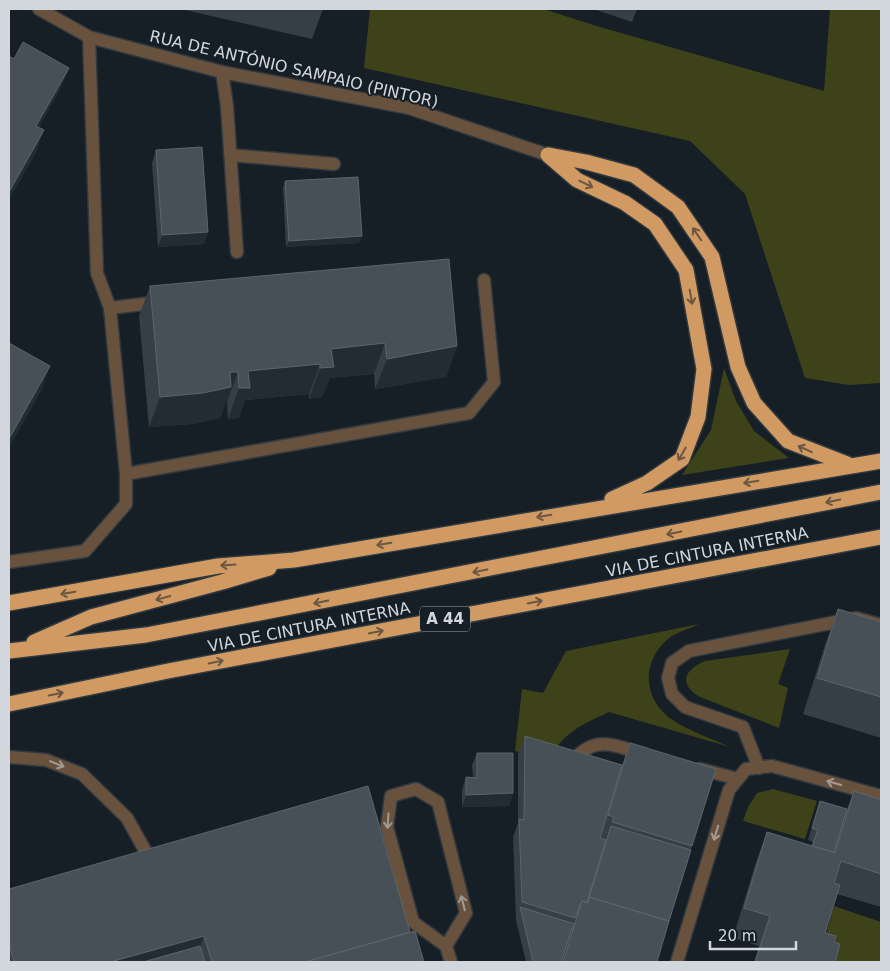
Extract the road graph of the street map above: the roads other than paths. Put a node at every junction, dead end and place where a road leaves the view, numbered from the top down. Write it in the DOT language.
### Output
graph roads {
  1 [pos="39,9"];
  2 [pos="89,36"];
  3 [pos="222,72"];
  4 [pos="230,155"];
  5 [pos="548,155"];
  6 [pos="334,164"];
  7 [pos="236,252"];
  8 [pos="484,280"];
  9 [pos="174,301"];
  10 [pos="110,308"];
  11 [pos="881,460"];
  12 [pos="851,466"];
  13 [pos="126,474"];
  14 [pos="881,492"];
  15 [pos="592,508"];
  16 [pos="881,537"];
  17 [pos="294,560"];
  18 [pos="9,562"];
  19 [pos="9,603"];
  20 [pos="881,625"];
  21 [pos="15,649"];
  22 [pos="9,704"];
  23 [pos="9,757"];
  24 [pos="656,757"];
  25 [pos="568,766"];
  26 [pos="692,767"];
  27 [pos="759,768"];
  28 [pos="738,779"];
  29 [pos="881,796"];
  30 [pos="152,863"];
  31 [pos="446,946"];
  32 [pos="451,962"];
  33 [pos="677,962"];
  1 -- 2 [label="street, RUA DE ANTÓNIO SAMPAIO (PINTOR)"];
  2 -- 3 [label="street, RUA DE ANTÓNIO SAMPAIO (PINTOR)"];
  2 -- 10 [label="street"];
  3 -- 4 [label="street"];
  3 -- 5 [label="street, RUA DE ANTÓNIO SAMPAIO (PINTOR)"];
  4 -- 6 [label="street"];
  4 -- 7 [label="street"];
  12 -- 5 [label="highway, one-way"];
  5 -- 15 [label="highway, one-way"];
  8 -- 13 [label="street"];
  9 -- 10 [label="street"];
  10 -- 13 [label="street"];
  11 -- 12 [label="highway"];
  12 -- 15 [label="highway, one-way"];
  13 -- 18 [label="street"];
  14 -- 21 [label="highway, VIA DE CINTURA INTERNA / A 44, one-way"];
  15 -- 17 [label="highway, one-way"];
  22 -- 16 [label="highway, VIA DE CINTURA INTERNA / A 44, one-way"];
  17 -- 19 [label="highway, one-way"];
  17 -- 21 [label="highway, one-way"];
  20 -- 27 [label="street"];
  23 -- 30 [label="street, one-way"];
  24 -- 25 [label="street"];
  26 -- 28 [label="street"];
  27 -- 28 [label="street"];
  29 -- 27 [label="street, one-way"];
  28 -- 33 [label="street, one-way"];
  31 -- 31 [label="street, one-way"];
  31 -- 32 [label="street"];
}
